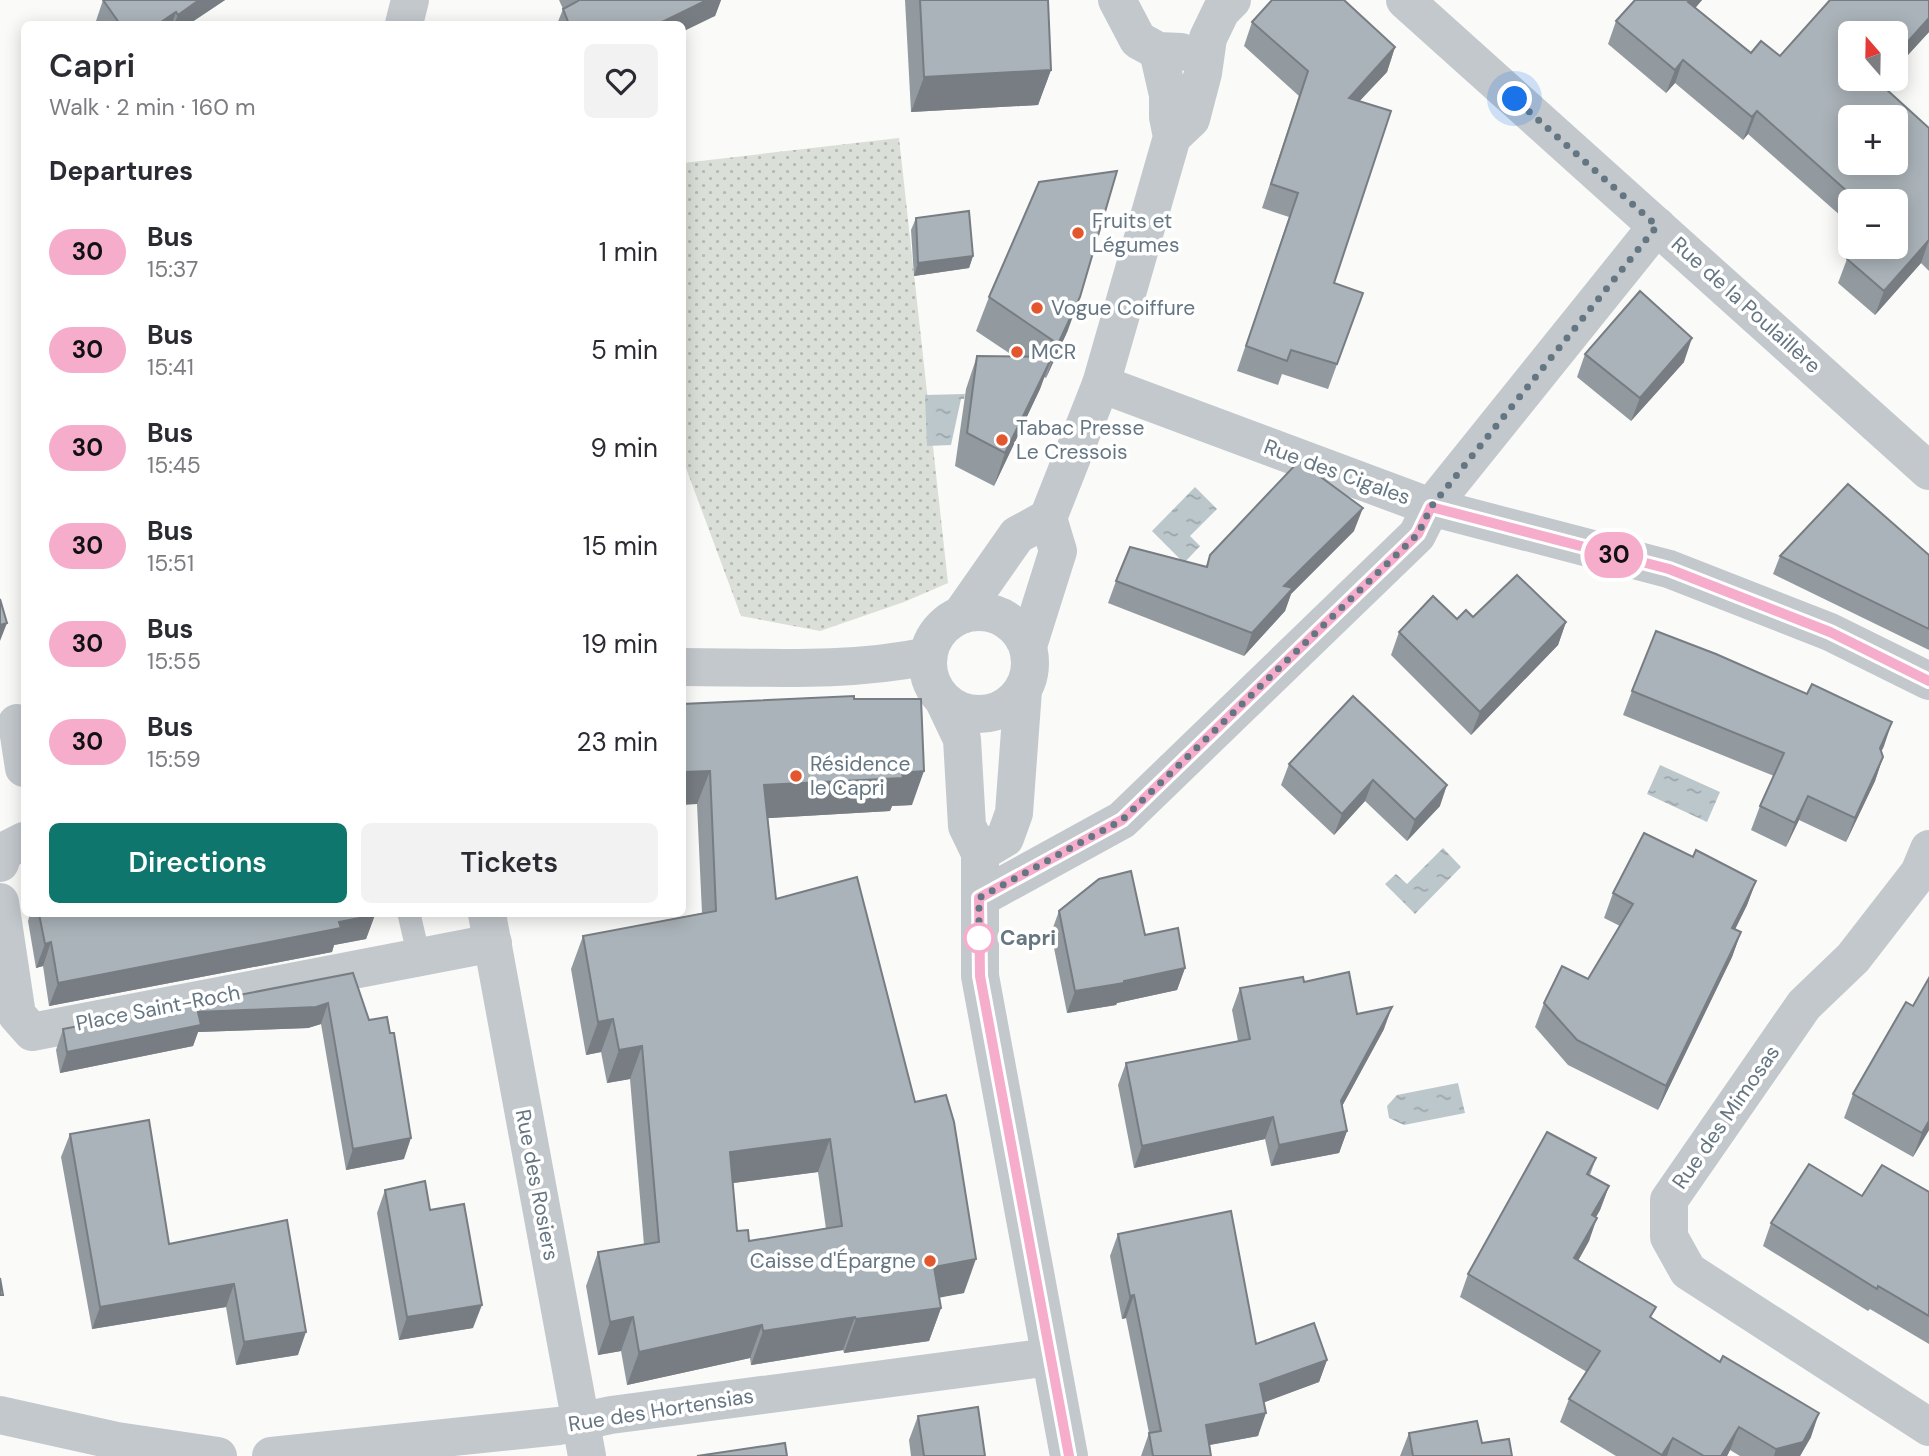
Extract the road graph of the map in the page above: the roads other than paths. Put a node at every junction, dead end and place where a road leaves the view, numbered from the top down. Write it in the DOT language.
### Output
graph roads {
  1 [pos="410,0"];
  2 [pos="1405,0"];
  3 [pos="1122,6"];
  4 [pos="1220,12"];
  5 [pos="405,21"];
  6 [pos="1158,51"];
  7 [pos="1172,137"];
  8 [pos="1657,226"];
  9 [pos="1101,384"];
  10 [pos="1929,471"];
  11 [pos="1431,507"];
  12 [pos="1048,518"];
  13 [pos="961,614"];
  14 [pos="1028,646"];
  15 [pos="928,656"];
  16 [pos="686,667"];
  17 [pos="1929,681"];
  18 [pos="1023,690"];
  19 [pos="944,701"];
  20 [pos="14,724"];
  21 [pos="21,755"];
  22 [pos="21,842"];
  23 [pos="1929,849"];
  24 [pos="980,853"];
  25 [pos="0,863"];
  26 [pos="979,898"];
  27 [pos="0,902"];
  28 [pos="410,917"];
  29 [pos="490,928"];
  30 [pos="419,957"];
  31 [pos="1050,1357"];
  32 [pos="0,1415"];
  33 [pos="1929,1427"];
  34 [pos="584,1439"];
  35 [pos="117,1448"];
  36 [pos="218,1456"];
  37 [pos="271,1456"];
  38 [pos="1069,1456"];
  1 -- 5 [label="street"];
  2 -- 8 [label="street, Rue de la Poulaillère"];
  3 -- 6 [label="street"];
  4 -- 6 [label="street"];
  4 -- 7 [label="street"];
  6 -- 7 [label="street"];
  7 -- 9 [label="street"];
  8 -- 10 [label="street, Rue de la Poulaillère"];
  8 -- 11 [label="street"];
  9 -- 11 [label="street, Rue des Cigales"];
  9 -- 12 [label="street"];
  11 -- 17 [label="street, Rue des Cigales"];
  11 -- 26 [label="street"];
  12 -- 13 [label="street"];
  12 -- 14 [label="street"];
  13 -- 14 [label="street"];
  13 -- 15 [label="street"];
  14 -- 18 [label="street"];
  15 -- 16 [label="street"];
  15 -- 19 [label="street"];
  18 -- 19 [label="street"];
  18 -- 24 [label="street"];
  19 -- 24 [label="street"];
  20 -- 21 [label="street"];
  22 -- 25 [label="street"];
  23 -- 33 [label="street, Rue des Mimosas"];
  24 -- 26 [label="street"];
  26 -- 31 [label="street"];
  27 -- 30 [label="street, Place Saint-Roch"];
  28 -- 30 [label="lane"];
  29 -- 30 [label="street, Place Saint-Roch"];
  29 -- 34 [label="street, Rue des Rosiers"];
  31 -- 34 [label="street, Rue des Hortensias"];
  31 -- 38 [label="street"];
  32 -- 35 [label="street"];
  34 -- 37 [label="street, Rue des Hortensias"];
  35 -- 36 [label="street"];
}
